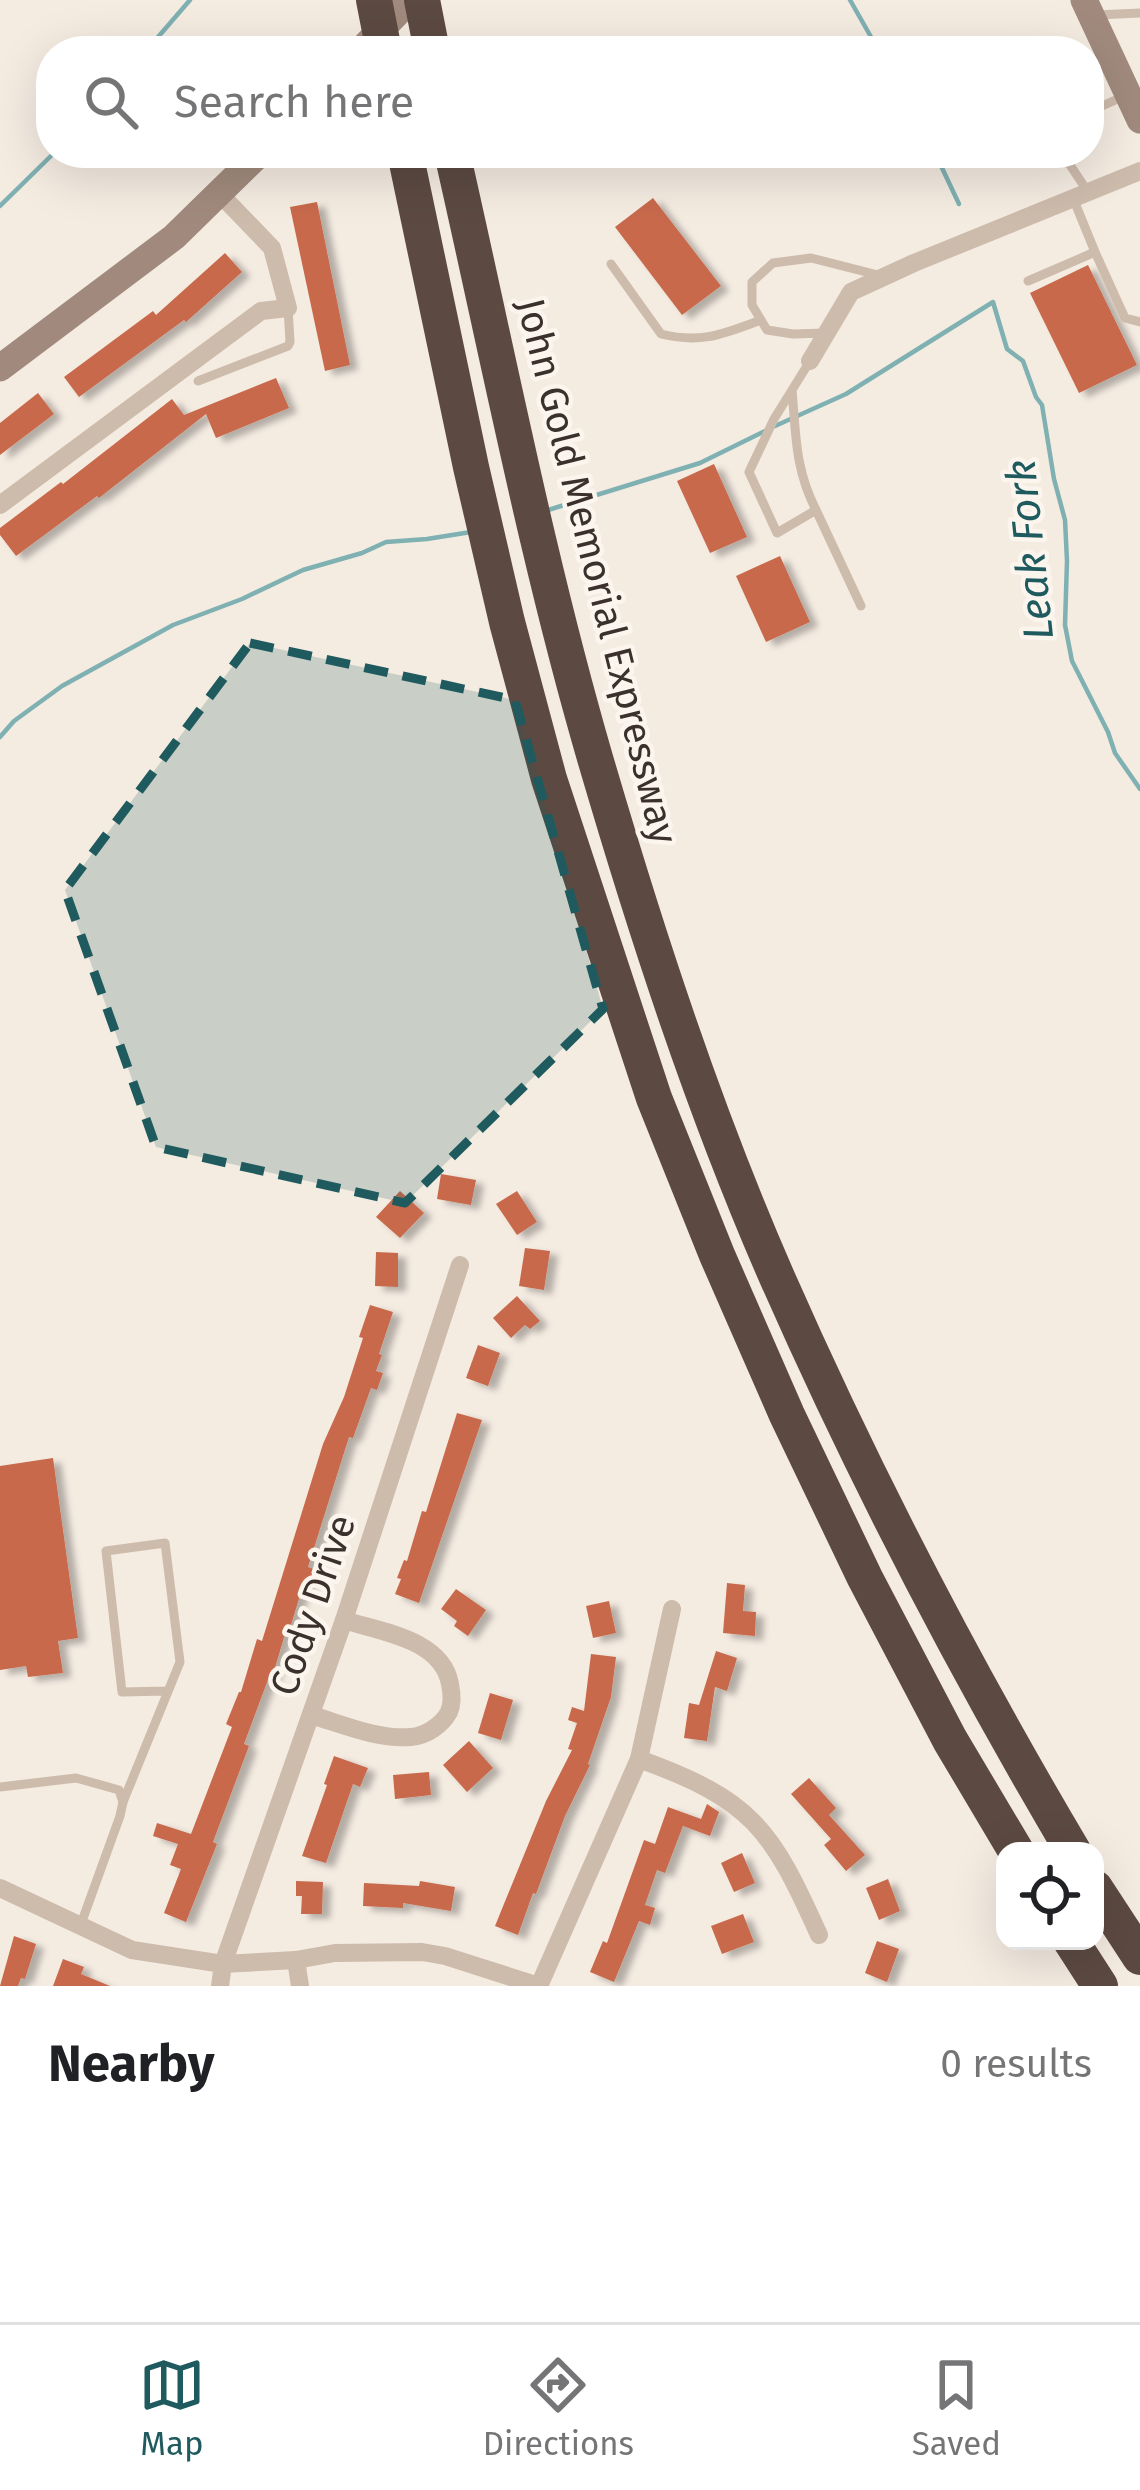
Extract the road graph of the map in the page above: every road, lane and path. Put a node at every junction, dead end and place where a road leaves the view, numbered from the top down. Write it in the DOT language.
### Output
graph roads {
  1 [pos="374,0"];
  2 [pos="410,0"];
  3 [pos="422,0"];
  4 [pos="1088,8"];
  5 [pos="1140,13"];
  6 [pos="375,36"];
  7 [pos="381,36"];
  8 [pos="429,36"];
  9 [pos="1101,36"];
  10 [pos="1104,43"];
  11 [pos="1134,108"];
  12 [pos="1104,111"];
  13 [pos="245,168"];
  14 [pos="408,168"];
  15 [pos="455,168"];
  16 [pos="1068,168"];
  17 [pos="1140,171"];
  18 [pos="220,194"];
  19 [pos="1080,195"];
  20 [pos="1095,252"];
  21 [pos="611,264"];
  22 [pos="883,277"];
  23 [pos="1028,281"];
  24 [pos="288,308"];
  25 [pos="761,320"];
  26 [pos="1140,322"];
  27 [pos="826,333"];
  28 [pos="810,361"];
  29 [pos="0,368"];
  30 [pos="198,381"];
  31 [pos="792,390"];
  32 [pos="0,506"];
  33 [pos="816,510"];
  34 [pos="861,606"];
  35 [pos="460,1265"];
  36 [pos="673,1609"];
  37 [pos="344,1620"];
  38 [pos="167,1691"];
  39 [pos="311,1714"];
  40 [pos="639,1759"];
  41 [pos="0,1787"];
  42 [pos="123,1802"];
  43 [pos="1011,1842"];
  44 [pos="1068,1842"];
  45 [pos="0,1888"];
  46 [pos="1104,1896"];
  47 [pos="1104,1900"];
  48 [pos="81,1924"];
  49 [pos="819,1935"];
  50 [pos="1140,1936"];
  51 [pos="1073,1950"];
  52 [pos="1075,1950"];
  53 [pos="1140,1957"];
  54 [pos="296,1960"];
  55 [pos="223,1964"];
  56 [pos="220,1986"];
  57 [pos="300,1986"];
  58 [pos="539,1986"];
  59 [pos="1090,1986"];
  60 [pos="1100,1986"];
  1 -- 7 [label="highway, bridge"];
  2 -- 6 [label="street"];
  3 -- 8 [label="highway"];
  4 -- 5 [label="lane"];
  4 -- 9 [label="street"];
  10 -- 11 [label="street"];
  11 -- 12 [label="lane"];
  13 -- 18 [label="street"];
  14 -- 43 [label="highway"];
  15 -- 44 [label="highway, John Gold Memorial Expressway"];
  16 -- 19 [label="lane"];
  17 -- 19 [label="street"];
  18 -- 24 [label="street"];
  18 -- 29 [label="street"];
  19 -- 20 [label="lane"];
  19 -- 22 [label="street"];
  20 -- 23 [label="lane"];
  20 -- 26 [label="lane"];
  21 -- 25 [label="lane"];
  22 -- 25 [label="lane"];
  22 -- 27 [label="street"];
  24 -- 30 [label="lane"];
  24 -- 32 [label="street"];
  25 -- 27 [label="lane"];
  27 -- 28 [label="street"];
  28 -- 31 [label="lane"];
  31 -- 33 [label="lane"];
  31 -- 33 [label="lane"];
  33 -- 34 [label="lane"];
  35 -- 37 [label="street, Cody Drive"];
  36 -- 40 [label="street"];
  37 -- 39 [label="street, Cody Drive"];
  37 -- 39 [label="street"];
  38 -- 38 [label="lane"];
  38 -- 42 [label="lane"];
  39 -- 55 [label="street, Cody Drive"];
  40 -- 49 [label="street"];
  40 -- 58 [label="street"];
  41 -- 42 [label="lane"];
  42 -- 48 [label="lane"];
  45 -- 48 [label="street"];
  46 -- 50 [label="highway"];
  47 -- 53 [label="highway"];
  48 -- 55 [label="street"];
  51 -- 59 [label="highway"];
  52 -- 60 [label="highway"];
  54 -- 55 [label="street"];
  54 -- 57 [label="street"];
  54 -- 58 [label="street"];
  55 -- 56 [label="street, Cody Drive"];
}
